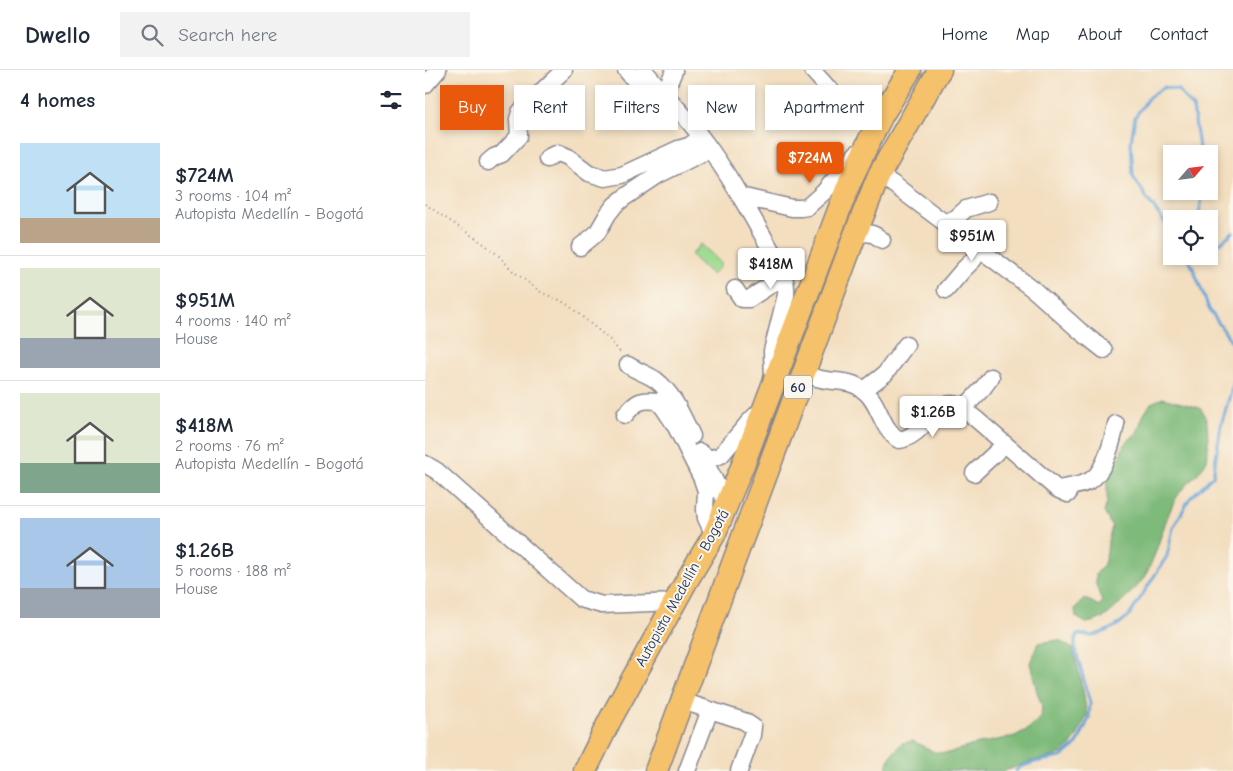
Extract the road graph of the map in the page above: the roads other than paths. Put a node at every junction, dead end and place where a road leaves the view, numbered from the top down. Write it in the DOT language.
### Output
graph roads {
  1 [pos="437,70"];
  2 [pos="564,70"];
  3 [pos="626,70"];
  4 [pos="812,70"];
  5 [pos="910,70"];
  6 [pos="940,70"];
  7 [pos="674,71"];
  8 [pos="647,73"];
  9 [pos="657,85"];
  10 [pos="668,85"];
  11 [pos="826,85"];
  12 [pos="425,86"];
  13 [pos="882,103"];
  14 [pos="678,107"];
  15 [pos="871,130"];
  16 [pos="869,141"];
  17 [pos="706,143"];
  18 [pos="547,160"];
  19 [pos="488,162"];
  20 [pos="879,175"];
  21 [pos="745,198"];
  22 [pos="989,202"];
  23 [pos="762,217"];
  24 [pos="944,223"];
  25 [pos="855,235"];
  26 [pos="882,240"];
  27 [pos="580,247"];
  28 [pos="978,248"];
  29 [pos="784,276"];
  30 [pos="735,289"];
  31 [pos="946,290"];
  32 [pos="906,345"];
  33 [pos="1104,350"];
  34 [pos="628,365"];
  35 [pos="803,374"];
  36 [pos="991,377"];
  37 [pos="773,386"];
  38 [pos="864,390"];
  39 [pos="764,408"];
  40 [pos="963,409"];
  41 [pos="625,414"];
  42 [pos="1117,424"];
  43 [pos="1005,444"];
  44 [pos="700,452"];
  45 [pos="425,464"];
  46 [pos="974,473"];
  47 [pos="727,504"];
  48 [pos="714,535"];
  49 [pos="675,602"];
  50 [pos="682,701"];
  51 [pos="710,710"];
  52 [pos="610,720"];
  53 [pos="673,726"];
  54 [pos="585,771"];
  55 [pos="591,771"];
  56 [pos="647,771"];
  57 [pos="656,771"];
  58 [pos="687,771"];
  59 [pos="739,771"];
  1 -- 12 [label="street"];
  2 -- 19 [label="street"];
  3 -- 8 [label="street"];
  4 -- 11 [label="street"];
  5 -- 13 [label="highway, Autopista Medellín - Bogotá / 60"];
  6 -- 20 [label="highway, Autopista Medellín - Bogotá / 60"];
  7 -- 10 [label="street"];
  8 -- 9 [label="street"];
  14 -- 17 [label="street"];
  15 -- 16 [label="highway, Autopista Medellín - Bogotá / 60"];
  16 -- 21 [label="street"];
  16 -- 37 [label="highway, Autopista Medellín - Bogotá / 60"];
  17 -- 18 [label="street"];
  17 -- 21 [label="street"];
  17 -- 27 [label="street"];
  20 -- 24 [label="street"];
  20 -- 25 [label="highway, Autopista Medellín - Bogotá / 60"];
  21 -- 23 [label="street"];
  21 -- 29 [label="street"];
  22 -- 24 [label="street"];
  24 -- 28 [label="street"];
  25 -- 26 [label="street"];
  25 -- 35 [label="highway, Autopista Medellín - Bogotá / 60"];
  28 -- 31 [label="street"];
  28 -- 33 [label="street"];
  29 -- 30 [label="street"];
  29 -- 37 [label="street"];
  32 -- 38 [label="street"];
  34 -- 44 [label="street"];
  35 -- 38 [label="street"];
  35 -- 50 [label="highway, Autopista Medellín - Bogotá / 60"];
  36 -- 40 [label="street"];
  37 -- 39 [label="highway, Autopista Medellín - Bogotá / 60"];
  38 -- 40 [label="street"];
  39 -- 44 [label="street"];
  39 -- 47 [label="highway, Autopista Medellín - Bogotá / 60"];
  40 -- 43 [label="street"];
  41 -- 48 [label="street"];
  42 -- 43 [label="street"];
  43 -- 46 [label="street"];
  44 -- 47 [label="street"];
  45 -- 49 [label="street"];
  47 -- 48 [label="highway, Autopista Medellín - Bogotá / 60"];
  48 -- 49 [label="highway, Autopista Medellín - Bogotá / 60"];
  49 -- 52 [label="highway, Autopista Medellín - Bogotá / 60"];
  50 -- 51 [label="street"];
  50 -- 53 [label="highway, Autopista Medellín - Bogotá / 60"];
  51 -- 58 [label="street"];
  51 -- 59 [label="street"];
  52 -- 54 [label="highway, Autopista Medellín - Bogotá / 60"];
  52 -- 55 [label="highway"];
  53 -- 56 [label="highway"];
  53 -- 57 [label="highway, Autopista Medellín - Bogotá / 60"];
}
